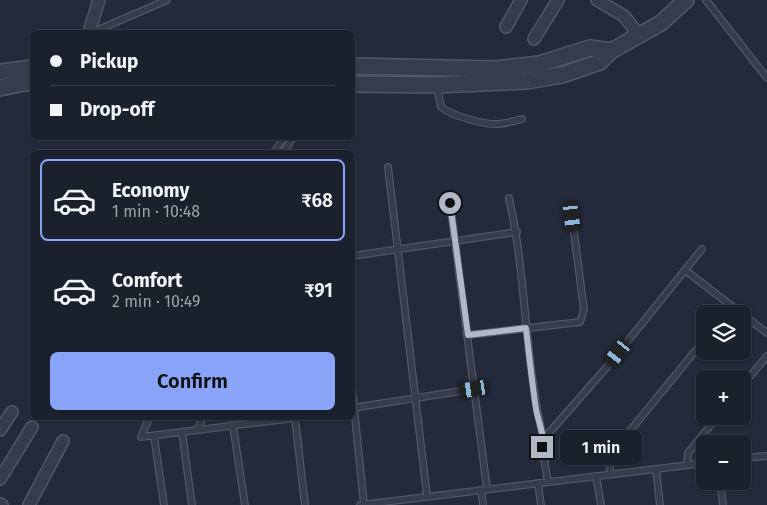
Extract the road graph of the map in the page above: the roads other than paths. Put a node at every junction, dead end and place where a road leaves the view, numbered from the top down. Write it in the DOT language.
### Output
graph roads {
  1 [pos="99,0"];
  2 [pos="166,0"];
  3 [pos="522,0"];
  4 [pos="558,0"];
  5 [pos="597,0"];
  6 [pos="686,0"];
  7 [pos="706,0"];
  8 [pos="506,27"];
  9 [pos="90,30"];
  10 [pos="98,30"];
  11 [pos="638,35"];
  12 [pos="534,39"];
  13 [pos="611,51"];
  14 [pos="355,66"];
  15 [pos="525,66"];
  16 [pos="30,68"];
  17 [pos="0,72"];
  18 [pos="767,78"];
  19 [pos="527,81"];
  20 [pos="30,83"];
  21 [pos="355,84"];
  22 [pos="436,85"];
  23 [pos="0,88"];
  24 [pos="522,119"];
  25 [pos="388,168"];
  26 [pos="510,198"];
  27 [pos="450,203"];
  28 [pos="572,217"];
  29 [pos="517,232"];
  30 [pos="456,241"];
  31 [pos="398,249"];
  32 [pos="702,249"];
  33 [pos="355,256"];
  34 [pos="685,270"];
  35 [pos="731,305"];
  36 [pos="751,321"];
  37 [pos="580,322"];
  38 [pos="526,328"];
  39 [pos="577,330"];
  40 [pos="767,333"];
  41 [pos="468,335"];
  42 [pos="696,350"];
  43 [pos="767,356"];
  44 [pos="751,375"];
  45 [pos="474,389"];
  46 [pos="416,398"];
  47 [pos="355,408"];
  48 [pos="12,412"];
  49 [pos="355,419"];
  50 [pos="148,420"];
  51 [pos="202,420"];
  52 [pos="280,420"];
  53 [pos="295,420"];
  54 [pos="711,425"];
  55 [pos="233,426"];
  56 [pos="32,427"];
  57 [pos="0,430"];
  58 [pos="197,430"];
  59 [pos="182,432"];
  60 [pos="154,436"];
  61 [pos="544,440"];
  62 [pos="63,441"];
  63 [pos="767,456"];
  64 [pos="751,457"];
  65 [pos="696,464"];
  66 [pos="688,465"];
  67 [pos="656,469"];
  68 [pos="611,474"];
  69 [pos="596,476"];
  70 [pos="0,479"];
  71 [pos="548,482"];
  72 [pos="538,483"];
  73 [pos="484,490"];
  74 [pos="721,490"];
  75 [pos="427,496"];
  76 [pos="29,505"];
  77 [pos="164,505"];
  78 [pos="192,505"];
  79 [pos="244,505"];
  80 [pos="305,505"];
  81 [pos="363,505"];
  82 [pos="483,505"];
  83 [pos="541,505"];
  84 [pos="601,505"];
  85 [pos="660,505"];
  86 [pos="723,505"];
  1 -- 9 [label="street"];
  2 -- 10 [label="lane"];
  3 -- 8 [label="street"];
  4 -- 12 [label="street"];
  5 -- 11 [label="street"];
  6 -- 11 [label="street"];
  7 -- 18 [label="lane"];
  11 -- 13 [label="street"];
  13 -- 15 [label="street"];
  13 -- 19 [label="street"];
  14 -- 15 [label="street"];
  15 -- 19 [label="street"];
  16 -- 17 [label="street"];
  19 -- 22 [label="street"];
  20 -- 23 [label="street"];
  21 -- 22 [label="street"];
  22 -- 24 [label="lane"];
  25 -- 31 [label="lane"];
  26 -- 29 [label="lane"];
  27 -- 30 [label="lane"];
  28 -- 37 [label="lane"];
  29 -- 30 [label="lane"];
  29 -- 38 [label="lane"];
  30 -- 31 [label="lane"];
  30 -- 41 [label="lane"];
  31 -- 33 [label="lane"];
  31 -- 46 [label="lane"];
  32 -- 34 [label="lane"];
  34 -- 35 [label="lane"];
  34 -- 61 [label="lane"];
  36 -- 40 [label="lane"];
  37 -- 38 [label="lane"];
  37 -- 39 [label="lane"];
  38 -- 41 [label="lane"];
  38 -- 61 [label="lane"];
  41 -- 45 [label="lane"];
  42 -- 68 [label="lane"];
  43 -- 44 [label="lane"];
  45 -- 46 [label="lane"];
  45 -- 73 [label="lane"];
  46 -- 47 [label="lane"];
  46 -- 75 [label="lane"];
  48 -- 57 [label="street"];
  49 -- 81 [label="lane"];
  50 -- 60 [label="lane"];
  51 -- 58 [label="lane"];
  52 -- 55 [label="lane"];
  53 -- 80 [label="lane"];
  54 -- 66 [label="lane"];
  55 -- 58 [label="lane"];
  55 -- 79 [label="lane"];
  56 -- 70 [label="street"];
  58 -- 59 [label="lane"];
  59 -- 60 [label="lane"];
  59 -- 78 [label="lane"];
  60 -- 77 [label="lane"];
  61 -- 71 [label="lane"];
  62 -- 76 [label="street"];
  63 -- 64 [label="lane"];
  65 -- 66 [label="lane"];
  66 -- 67 [label="lane"];
  67 -- 68 [label="lane"];
  67 -- 85 [label="lane"];
  68 -- 69 [label="lane"];
  69 -- 71 [label="lane"];
  69 -- 84 [label="lane"];
  71 -- 72 [label="lane"];
  72 -- 73 [label="lane"];
  72 -- 83 [label="lane"];
  73 -- 75 [label="lane"];
  73 -- 82 [label="lane"];
  74 -- 86 [label="lane"];
  75 -- 81 [label="lane"];
}
